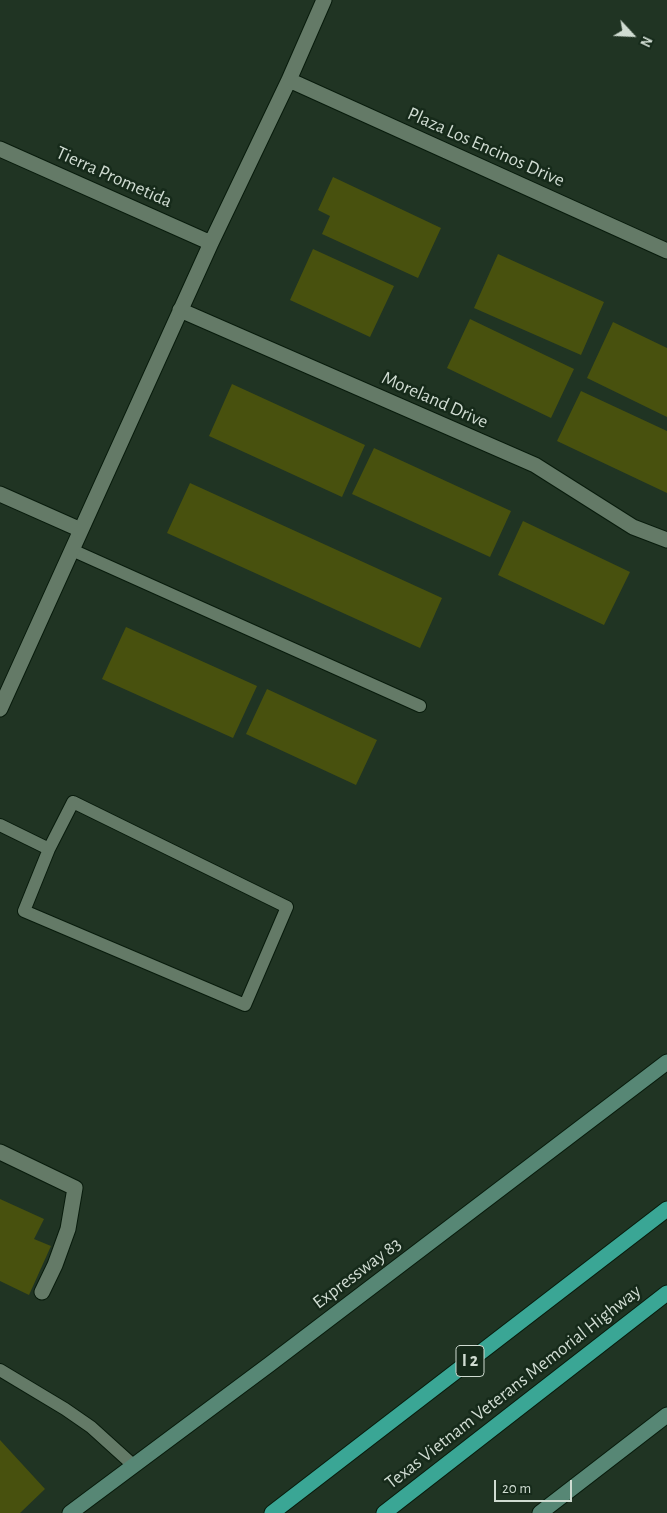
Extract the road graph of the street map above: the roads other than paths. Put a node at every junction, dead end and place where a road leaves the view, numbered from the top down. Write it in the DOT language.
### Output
graph roads {
  1 [pos="324,0"];
  2 [pos="289,80"];
  3 [pos="0,149"];
  4 [pos="211,243"];
  5 [pos="667,251"];
  6 [pos="180,310"];
  7 [pos="0,494"];
  8 [pos="81,530"];
  9 [pos="667,540"];
  10 [pos="72,550"];
  11 [pos="420,706"];
  12 [pos="0,709"];
  13 [pos="0,825"];
  14 [pos="50,848"];
  15 [pos="667,1062"];
  16 [pos="0,1152"];
  17 [pos="667,1208"];
  18 [pos="42,1292"];
  19 [pos="667,1293"];
  20 [pos="0,1370"];
  21 [pos="667,1415"];
  22 [pos="133,1465"];
  23 [pos="70,1513"];
  24 [pos="272,1513"];
  25 [pos="384,1513"];
  26 [pos="540,1513"];
  1 -- 2 [label="street"];
  2 -- 4 [label="street"];
  2 -- 5 [label="street, Plaza Los Encinos Drive"];
  3 -- 4 [label="street, Tierra Prometida"];
  4 -- 6 [label="street"];
  6 -- 8 [label="street"];
  6 -- 9 [label="street, Moreland Drive"];
  7 -- 8 [label="street"];
  8 -- 10 [label="street"];
  10 -- 11 [label="lane"];
  10 -- 12 [label="street"];
  13 -- 14 [label="lane"];
  14 -- 14 [label="lane"];
  15 -- 22 [label="main road, Expressway 83"];
  16 -- 18 [label="street"];
  17 -- 24 [label="highway, I 2"];
  19 -- 25 [label="highway, Texas Vietnam Veterans Memorial Highway"];
  20 -- 22 [label="lane"];
  21 -- 26 [label="main road"];
  22 -- 23 [label="main road, Expressway 83"];
}
